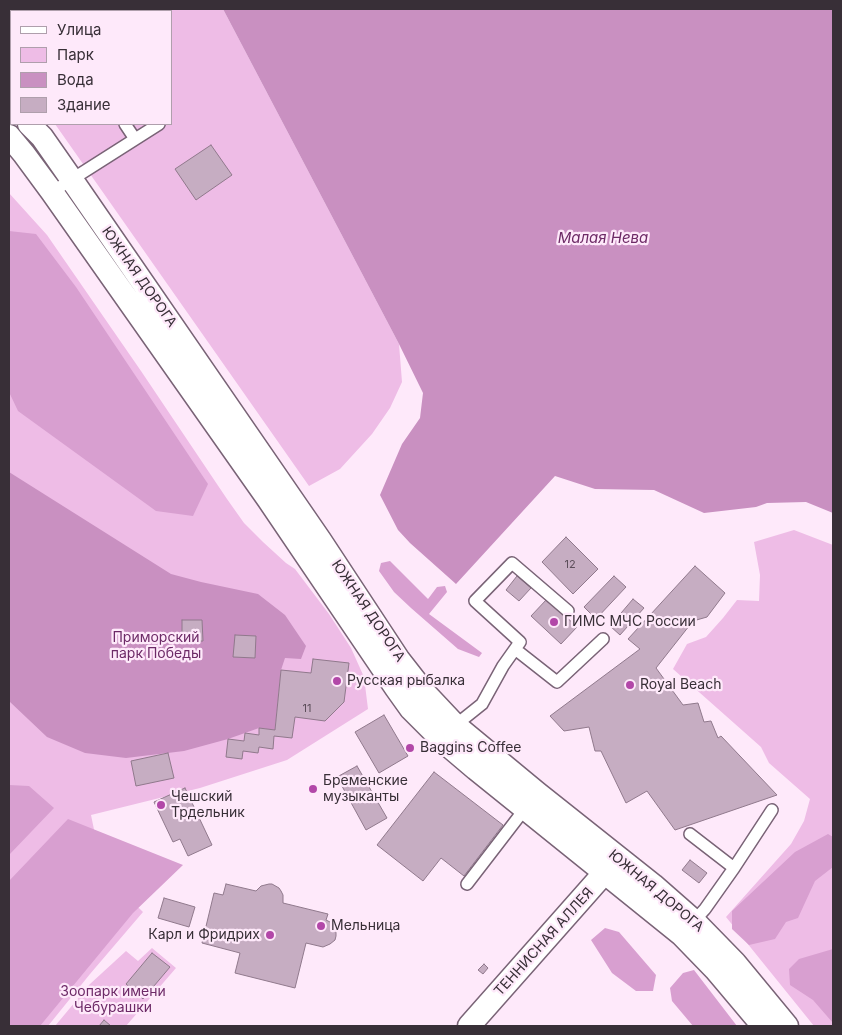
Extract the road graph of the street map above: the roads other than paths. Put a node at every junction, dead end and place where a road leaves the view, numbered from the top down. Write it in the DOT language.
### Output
graph roads {
  1 [pos="30,125"];
  2 [pos="126,125"];
  3 [pos="156,125"];
  4 [pos="9,136"];
  5 [pos="135,139"];
  6 [pos="72,180"];
  7 [pos="52,192"];
  8 [pos="276,494"];
  9 [pos="568,611"];
  10 [pos="603,639"];
  11 [pos="515,649"];
  12 [pos="450,733"];
  13 [pos="531,800"];
  14 [pos="772,810"];
  15 [pos="690,834"];
  16 [pos="612,865"];
  17 [pos="734,868"];
  18 [pos="467,884"];
  19 [pos="694,921"];
  20 [pos="469,1026"];
  21 [pos="763,1026"];
  22 [pos="787,1026"];
  1 -- 6 [label="street, ЮЖНАЯ ДОРОГА"];
  2 -- 5 [label="lane"];
  3 -- 5 [label="lane"];
  4 -- 7 [label="street, ЮЖНАЯ ДОРОГА"];
  5 -- 6 [label="lane"];
  6 -- 7 [label="lane"];
  6 -- 8 [label="street, ЮЖНАЯ ДОРОГА"];
  7 -- 8 [label="street, ЮЖНАЯ ДОРОГА"];
  8 -- 12 [label="street, ЮЖНАЯ ДОРОГА"];
  9 -- 11 [label="lane"];
  10 -- 11 [label="lane"];
  11 -- 12 [label="lane"];
  12 -- 13 [label="street, ЮЖНАЯ ДОРОГА"];
  13 -- 16 [label="street, ЮЖНАЯ ДОРОГА"];
  13 -- 18 [label="lane"];
  14 -- 17 [label="lane"];
  15 -- 17 [label="lane"];
  16 -- 19 [label="street, ЮЖНАЯ ДОРОГА"];
  16 -- 20 [label="street, ТЕННИСНАЯ АЛЛЕЯ"];
  16 -- 21 [label="street, ЮЖНАЯ ДОРОГА"];
  17 -- 19 [label="lane"];
  19 -- 22 [label="street, ЮЖНАЯ ДОРОГА"];
}
